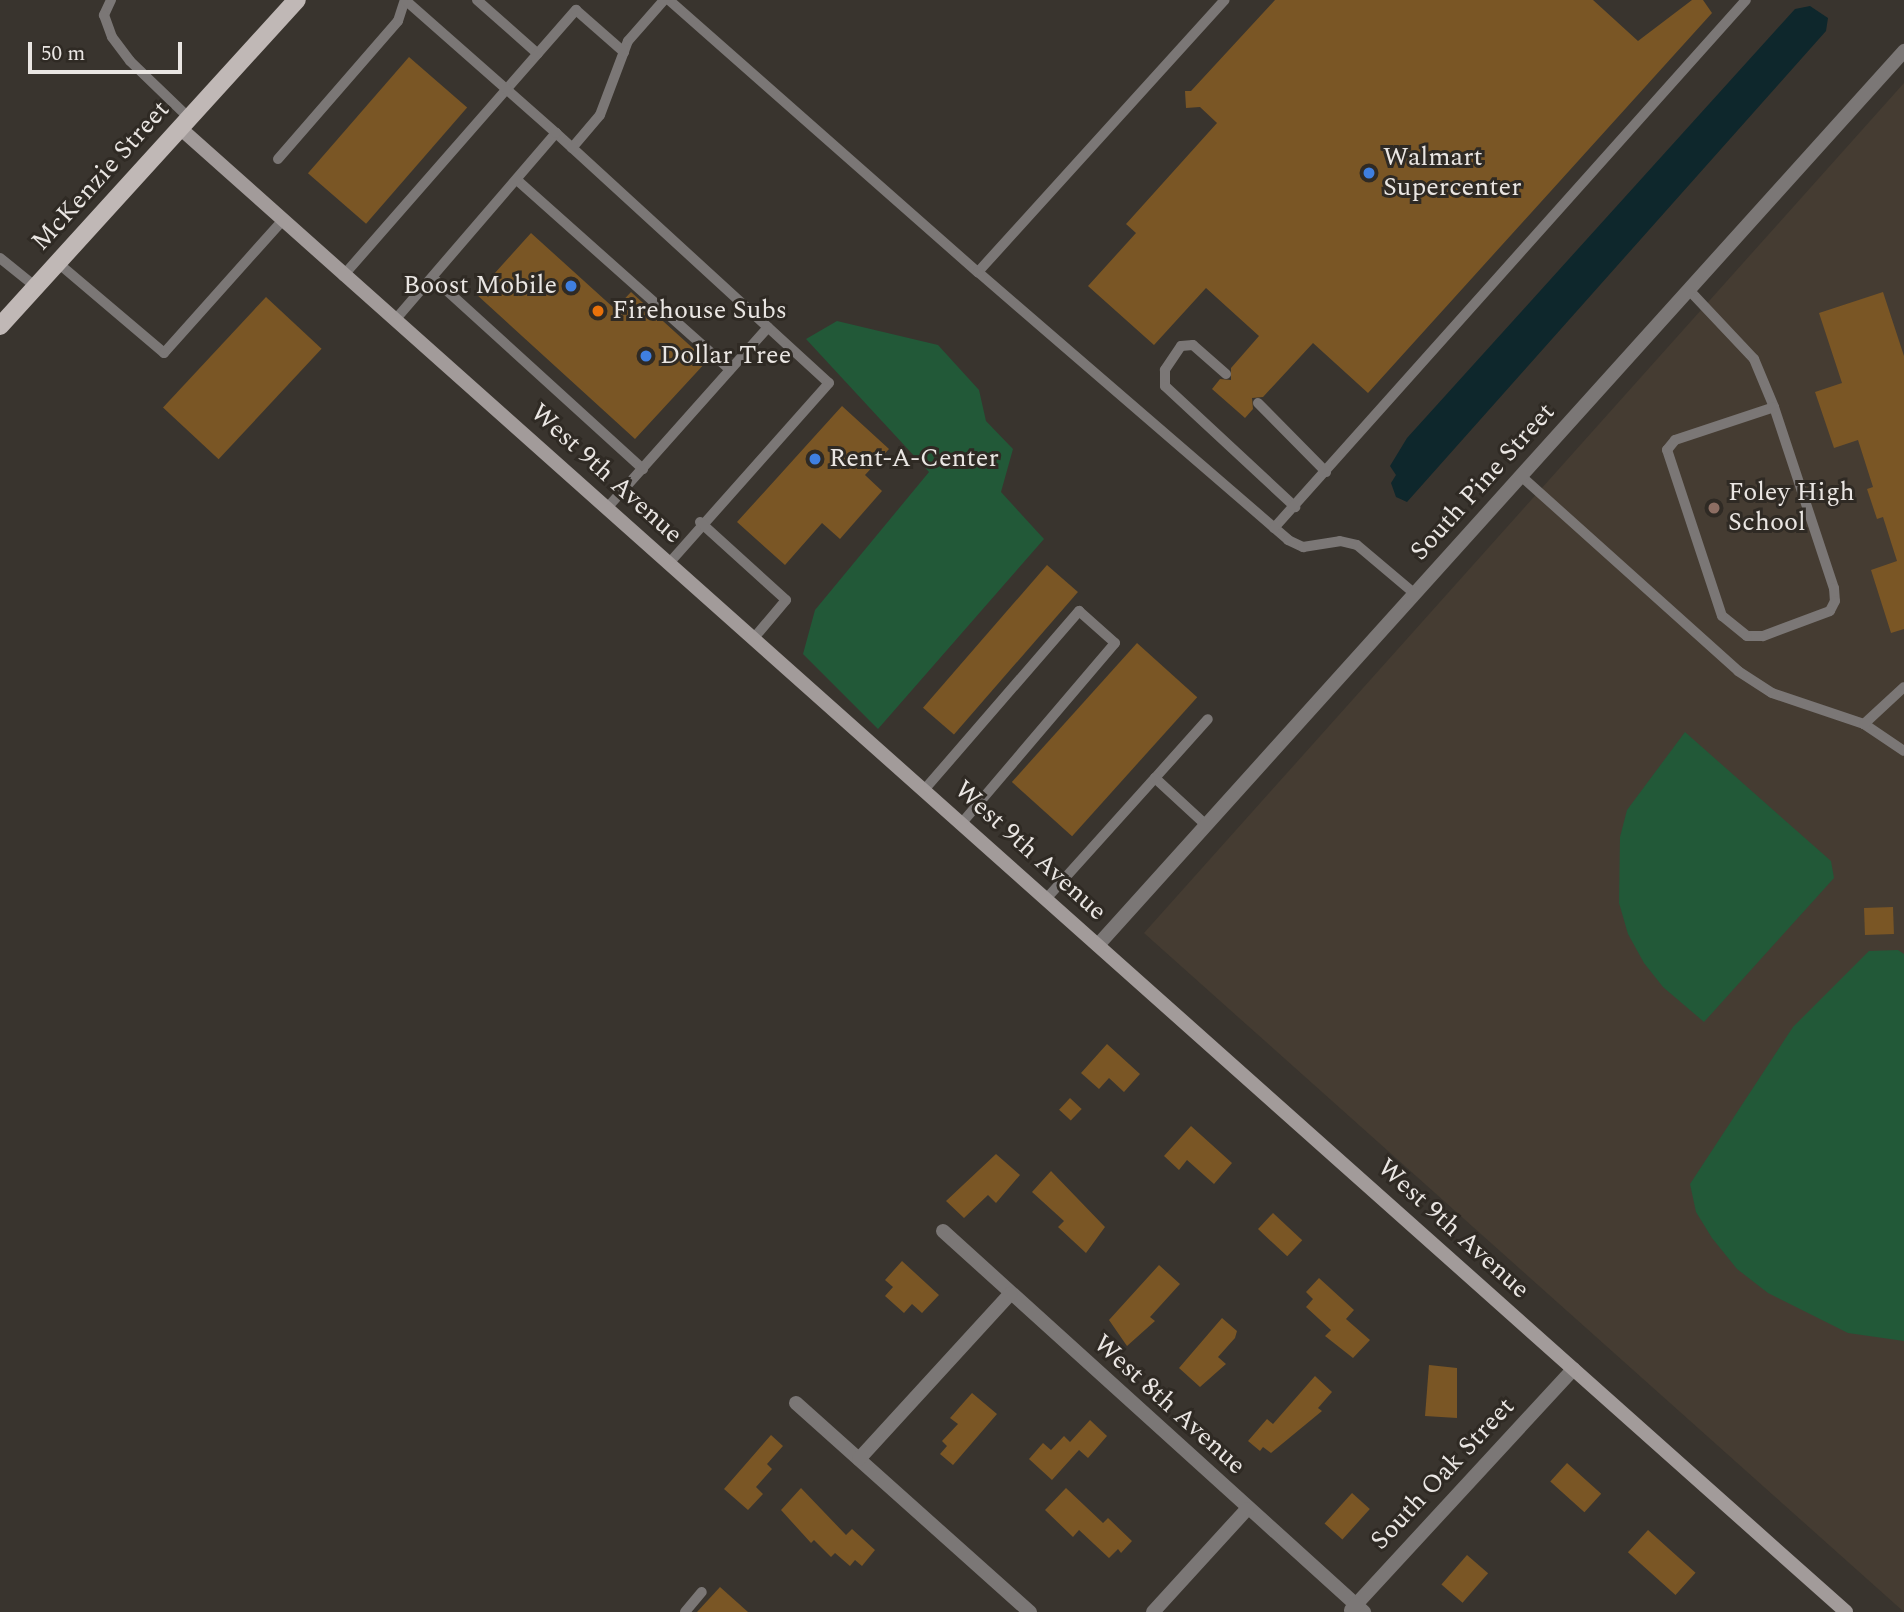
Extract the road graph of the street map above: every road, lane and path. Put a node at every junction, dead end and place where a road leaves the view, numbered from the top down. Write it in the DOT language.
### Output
graph roads {
  1 [pos="111,0"];
  2 [pos="405,0"];
  3 [pos="477,0"];
  4 [pos="667,0"];
  5 [pos="1225,0"];
  6 [pos="1746,0"];
  7 [pos="288,3"];
  8 [pos="1904,51"];
  9 [pos="624,52"];
  10 [pos="538,54"];
  11 [pos="505,91"];
  12 [pos="184,123"];
  13 [pos="556,133"];
  14 [pos="572,148"];
  15 [pos="278,159"];
  16 [pos="517,180"];
  17 [pos="283,220"];
  18 [pos="0,258"];
  19 [pos="58,263"];
  20 [pos="978,272"];
  21 [pos="343,276"];
  22 [pos="433,278"];
  23 [pos="36,287"];
  24 [pos="1689,290"];
  25 [pos="396,320"];
  26 [pos="0,326"];
  27 [pos="768,327"];
  28 [pos="730,370"];
  29 [pos="1226,374"];
  30 [pos="1258,403"];
  31 [pos="1774,407"];
  32 [pos="643,469"];
  33 [pos="1326,472"];
  34 [pos="1521,476"];
  35 [pos="1295,507"];
  36 [pos="607,508"];
  37 [pos="700,522"];
  38 [pos="1274,528"];
  39 [pos="669,563"];
  40 [pos="1415,593"];
  41 [pos="753,639"];
  42 [pos="1904,687"];
  43 [pos="1208,719"];
  44 [pos="1864,724"];
  45 [pos="1904,751"];
  46 [pos="1155,778"];
  47 [pos="924,790"];
  48 [pos="962,823"];
  49 [pos="1206,825"];
  50 [pos="1046,899"];
  51 [pos="1098,945"];
  52 [pos="943,1231"];
  53 [pos="1010,1294"];
  54 [pos="1573,1369"];
  55 [pos="796,1403"];
  56 [pos="859,1459"];
  57 [pos="1247,1509"];
  58 [pos="702,1592"];
  59 [pos="1356,1610"];
  60 [pos="685,1612"];
  61 [pos="1030,1612"];
  62 [pos="1153,1612"];
  63 [pos="1846,1612"];
  1 -- 12 [label="lane"];
  2 -- 11 [label="lane"];
  2 -- 15 [label="lane"];
  3 -- 10 [label="lane"];
  4 -- 9 [label="lane"];
  4 -- 20 [label="lane"];
  5 -- 20 [label="lane"];
  6 -- 33 [label="lane"];
  7 -- 12 [label="main road, McKenzie Street"];
  8 -- 24 [label="street, South Pine Street"];
  9 -- 10 [label="lane"];
  9 -- 14 [label="lane"];
  10 -- 11 [label="lane"];
  11 -- 13 [label="lane"];
  11 -- 21 [label="lane"];
  12 -- 17 [label="street, West 9th Avenue"];
  12 -- 19 [label="main road, McKenzie Street"];
  13 -- 14 [label="lane"];
  13 -- 16 [label="lane"];
  14 -- 27 [label="lane"];
  16 -- 22 [label="lane"];
  16 -- 28 [label="lane"];
  17 -- 19 [label="lane"];
  17 -- 21 [label="street, West 9th Avenue"];
  18 -- 23 [label="lane"];
  19 -- 23 [label="main road, McKenzie Street"];
  20 -- 38 [label="lane"];
  21 -- 25 [label="street, West 9th Avenue"];
  22 -- 25 [label="lane"];
  22 -- 32 [label="lane"];
  23 -- 26 [label="main road, McKenzie Street"];
  24 -- 31 [label="lane"];
  24 -- 34 [label="street, South Pine Street"];
  25 -- 36 [label="street, West 9th Avenue"];
  27 -- 28 [label="lane"];
  27 -- 37 [label="lane"];
  28 -- 32 [label="lane"];
  29 -- 35 [label="lane"];
  30 -- 33 [label="lane"];
  31 -- 31 [label="lane"];
  32 -- 36 [label="lane"];
  33 -- 35 [label="lane"];
  34 -- 40 [label="street, South Pine Street"];
  34 -- 44 [label="lane"];
  35 -- 38 [label="lane"];
  36 -- 39 [label="street, West 9th Avenue"];
  37 -- 39 [label="lane"];
  37 -- 41 [label="lane"];
  38 -- 40 [label="lane"];
  39 -- 41 [label="street, West 9th Avenue"];
  40 -- 49 [label="street, South Pine Street"];
  41 -- 47 [label="street, West 9th Avenue"];
  42 -- 44 [label="lane"];
  43 -- 46 [label="lane"];
  44 -- 45 [label="lane"];
  46 -- 49 [label="lane"];
  46 -- 50 [label="lane"];
  47 -- 48 [label="street, West 9th Avenue"];
  47 -- 48 [label="lane"];
  48 -- 50 [label="street, West 9th Avenue"];
  49 -- 51 [label="street, South Pine Street"];
  50 -- 51 [label="street, West 9th Avenue"];
  51 -- 54 [label="street, West 9th Avenue"];
  52 -- 53 [label="street, West 8th Avenue"];
  53 -- 56 [label="street"];
  53 -- 57 [label="street, West 8th Avenue"];
  54 -- 59 [label="street, South Oak Street"];
  54 -- 63 [label="street, West 9th Avenue"];
  55 -- 56 [label="street"];
  56 -- 61 [label="street"];
  57 -- 59 [label="street, West 8th Avenue"];
  57 -- 62 [label="street"];
  58 -- 60 [label="lane"];
}
